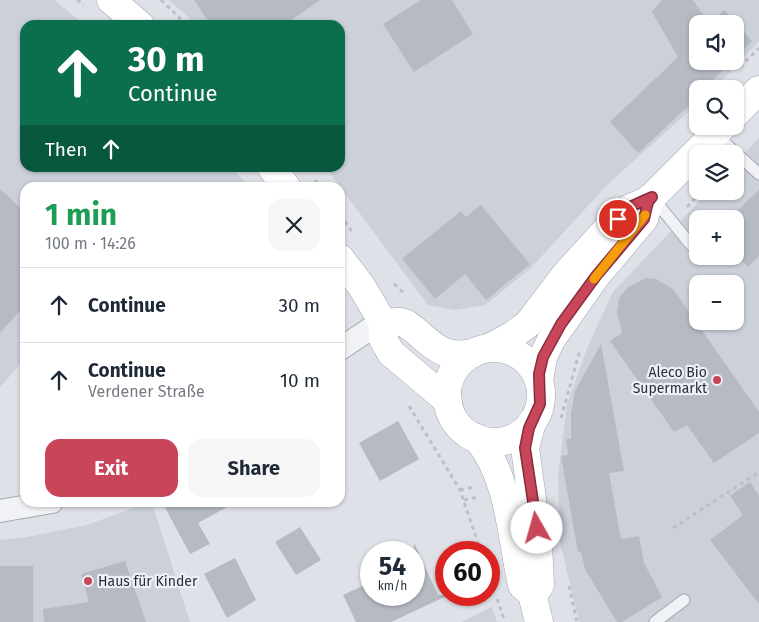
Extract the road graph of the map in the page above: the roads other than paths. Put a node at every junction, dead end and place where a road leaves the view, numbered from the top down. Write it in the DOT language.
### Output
graph roads {
  1 [pos="111,0"];
  2 [pos="134,20"];
  3 [pos="759,90"];
  4 [pos="744,105"];
  5 [pos="714,135"];
  6 [pos="724,135"];
  7 [pos="759,174"];
  8 [pos="652,197"];
  9 [pos="689,243"];
  10 [pos="345,265"];
  11 [pos="382,321"];
  12 [pos="345,346"];
  13 [pos="481,351"];
  14 [pos="539,380"];
  15 [pos="448,401"];
  16 [pos="532,422"];
  17 [pos="477,438"];
  18 [pos="20,507"];
  19 [pos="0,510"];
  20 [pos="684,600"];
  21 [pos="536,609"];
  22 [pos="655,622"];
  1 -- 2 [label="main road"];
  3 -- 4 [label="main road"];
  5 -- 8 [label="main road"];
  6 -- 7 [label="lane"];
  8 -- 9 [label="lane"];
  8 -- 13 [label="main road"];
  8 -- 14 [label="main road"];
  10 -- 11 [label="main road"];
  11 -- 12 [label="street"];
  11 -- 13 [label="main road"];
  11 -- 15 [label="main road"];
  13 -- 14 [label="main road"];
  13 -- 15 [label="main road"];
  14 -- 16 [label="main road"];
  15 -- 17 [label="main road"];
  16 -- 17 [label="main road"];
  16 -- 21 [label="main road"];
  17 -- 21 [label="main road"];
  18 -- 19 [label="street"];
  20 -- 22 [label="lane"];
}
